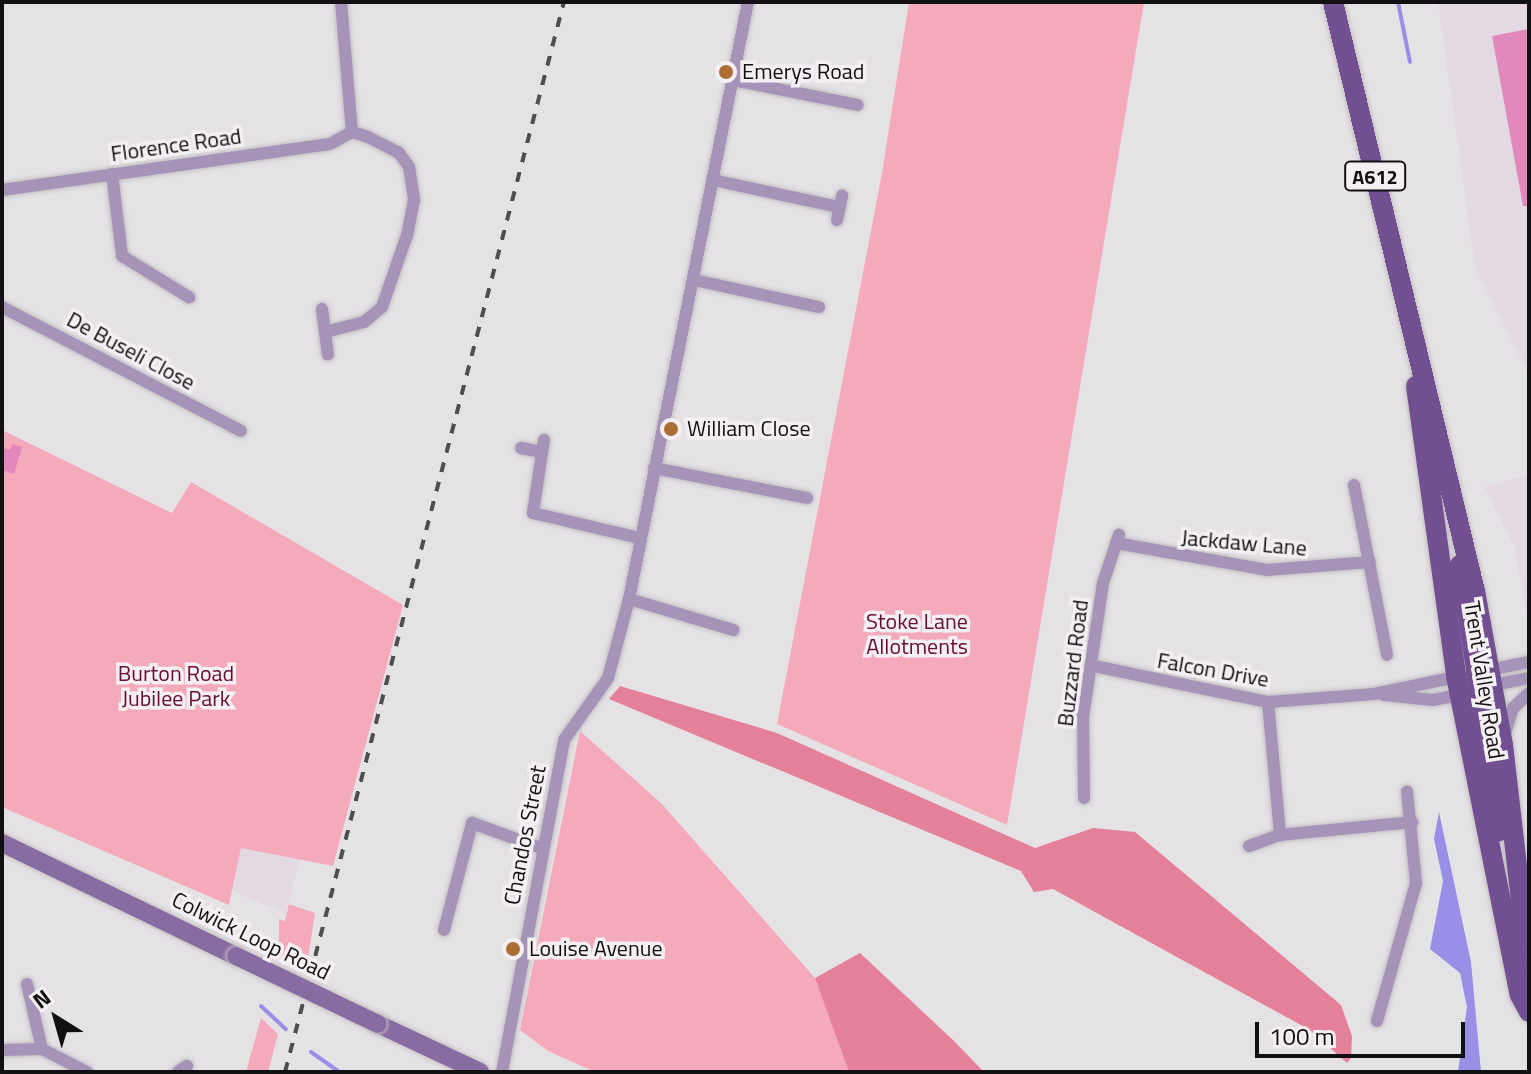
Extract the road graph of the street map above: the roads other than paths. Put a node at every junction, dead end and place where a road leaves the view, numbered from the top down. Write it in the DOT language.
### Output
graph roads {
  1 [pos="341,2"];
  2 [pos="748,2"];
  3 [pos="1333,2"];
  4 [pos="733,80"];
  5 [pos="858,105"];
  6 [pos="352,132"];
  7 [pos="112,174"];
  8 [pos="713,180"];
  9 [pos="2,190"];
  10 [pos="839,208"];
  11 [pos="694,280"];
  12 [pos="189,297"];
  13 [pos="2,307"];
  14 [pos="819,307"];
  15 [pos="322,309"];
  16 [pos="325,332"];
  17 [pos="1414,350"];
  18 [pos="328,355"];
  19 [pos="241,431"];
  20 [pos="521,448"];
  21 [pos="654,468"];
  22 [pos="1354,485"];
  23 [pos="807,498"];
  24 [pos="640,538"];
  25 [pos="1118,539"];
  26 [pos="1370,562"];
  27 [pos="629,599"];
  28 [pos="733,630"];
  29 [pos="1387,655"];
  30 [pos="1529,662"];
  31 [pos="1094,666"];
  32 [pos="1529,678"];
  33 [pos="1475,681"];
  34 [pos="1529,693"];
  35 [pos="1374,694"];
  36 [pos="1268,702"];
  37 [pos="1503,745"];
  38 [pos="1407,791"];
  39 [pos="1084,798"];
  40 [pos="1412,822"];
  41 [pos="1280,835"];
  42 [pos="2,843"];
  43 [pos="1249,846"];
  44 [pos="541,848"];
  45 [pos="444,930"];
  46 [pos="1529,969"];
  47 [pos="27,984"];
  48 [pos="1529,1013"];
  49 [pos="1377,1021"];
  50 [pos="42,1049"];
  51 [pos="2,1050"];
  52 [pos="87,1072"];
  53 [pos="480,1072"];
  54 [pos="502,1072"];
  1 -- 6 [label="street"];
  2 -- 4 [label="street"];
  3 -- 17 [label="main road, Trent Valley Road / A612"];
  4 -- 5 [label="street"];
  4 -- 8 [label="street"];
  6 -- 7 [label="street, Florence Road"];
  6 -- 16 [label="street"];
  7 -- 9 [label="street, Florence Road"];
  7 -- 12 [label="street"];
  8 -- 10 [label="street"];
  8 -- 11 [label="street"];
  11 -- 14 [label="street"];
  11 -- 21 [label="street"];
  13 -- 19 [label="street, De Buseli Close"];
  15 -- 16 [label="street"];
  16 -- 18 [label="street"];
  17 -- 33 [label="main road, Trent Valley Road / A612"];
  17 -- 33 [label="main road, Trent Valley Road / A612"];
  20 -- 24 [label="street"];
  21 -- 23 [label="street"];
  21 -- 24 [label="street"];
  22 -- 26 [label="street"];
  24 -- 27 [label="street"];
  25 -- 26 [label="street, Jackdaw Lane"];
  25 -- 31 [label="street, Buzzard Road"];
  26 -- 29 [label="street"];
  27 -- 28 [label="street"];
  27 -- 44 [label="street, Chandos Street"];
  30 -- 33 [label="street"];
  31 -- 36 [label="street, Falcon Drive"];
  31 -- 39 [label="street, Buzzard Road"];
  32 -- 33 [label="street"];
  33 -- 35 [label="street, Falcon Drive"];
  33 -- 35 [label="street, Falcon Drive"];
  33 -- 37 [label="main road, Trent Valley Road / A612"];
  33 -- 48 [label="main road, Trent Valley Road / A612"];
  34 -- 37 [label="street"];
  35 -- 36 [label="street, Falcon Drive"];
  36 -- 41 [label="street"];
  37 -- 46 [label="main road, Trent Valley Road / A612"];
  38 -- 40 [label="street"];
  40 -- 41 [label="street"];
  40 -- 49 [label="street"];
  41 -- 43 [label="street"];
  42 -- 53 [label="main road, Colwick Loop Road, bridge"];
  44 -- 45 [label="street"];
  44 -- 54 [label="street, Chandos Street"];
  47 -- 50 [label="street"];
  50 -- 51 [label="street"];
  50 -- 52 [label="street"];
}
